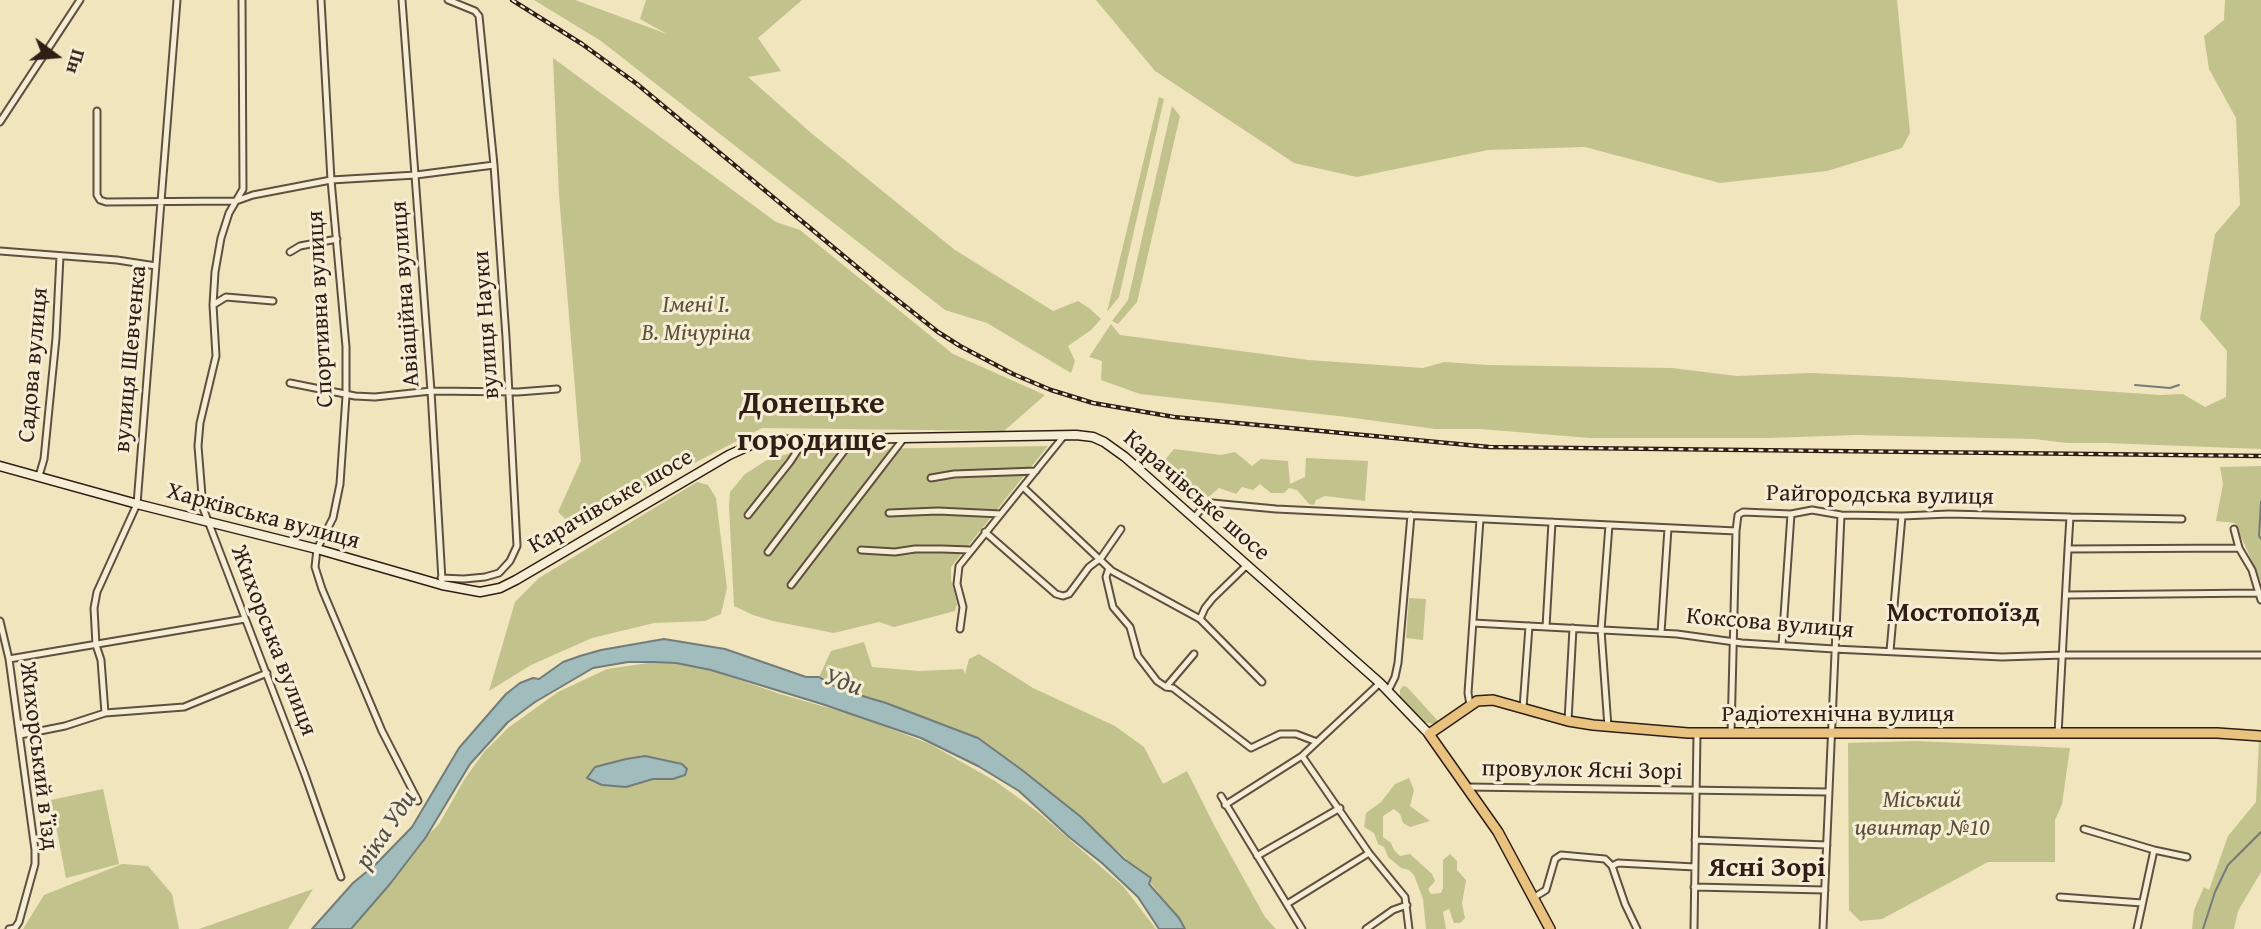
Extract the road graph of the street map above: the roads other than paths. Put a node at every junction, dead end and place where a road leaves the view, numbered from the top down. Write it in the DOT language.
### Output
graph roads {
  1 [pos="80,0"];
  2 [pos="177,0"];
  3 [pos="242,0"];
  4 [pos="321,0"];
  5 [pos="402,0"];
  6 [pos="448,0"];
  7 [pos="97,111"];
  8 [pos="0,122"];
  9 [pos="494,165"];
  10 [pos="415,175"];
  11 [pos="331,180"];
  12 [pos="236,201"];
  13 [pos="162,202"];
  14 [pos="337,239"];
  15 [pos="0,251"];
  16 [pos="290,252"];
  17 [pos="60,256"];
  18 [pos="156,267"];
  19 [pos="273,301"];
  20 [pos="213,304"];
  21 [pos="290,383"];
  22 [pos="557,389"];
  23 [pos="431,391"];
  24 [pos="509,392"];
  25 [pos="346,396"];
  26 [pos="1063,437"];
  27 [pos="904,438"];
  28 [pos="805,439"];
  29 [pos="853,439"];
  30 [pos="0,466"];
  31 [pos="1036,471"];
  32 [pos="39,476"];
  33 [pos="931,478"];
  34 [pos="1023,487"];
  35 [pos="136,504"];
  36 [pos="889,513"];
  37 [pos="1001,514"];
  38 [pos="1791,514"];
  39 [pos="748,515"];
  40 [pos="1841,515"];
  41 [pos="1411,516"];
  42 [pos="1902,516"];
  43 [pos="2070,517"];
  44 [pos="1194,518"];
  45 [pos="1480,519"];
  46 [pos="2182,519"];
  47 [pos="207,522"];
  48 [pos="1552,522"];
  49 [pos="1609,525"];
  50 [pos="1668,528"];
  51 [pos="2234,528"];
  52 [pos="1121,529"];
  53 [pos="1736,531"];
  54 [pos="985,532"];
  55 [pos="2239,548"];
  56 [pos="317,549"];
  57 [pos="2068,549"];
  58 [pos="862,550"];
  59 [pos="970,550"];
  60 [pos="768,552"];
  61 [pos="1101,558"];
  62 [pos="1247,565"];
  63 [pos="1109,568"];
  64 [pos="516,580"];
  65 [pos="442,582"];
  66 [pos="791,585"];
  67 [pos="2067,595"];
  68 [pos="2260,597"];
  69 [pos="245,619"];
  70 [pos="1200,619"];
  71 [pos="0,621"];
  72 [pos="1473,623"];
  73 [pos="1529,626"];
  74 [pos="1546,627"];
  75 [pos="1573,628"];
  76 [pos="960,629"];
  77 [pos="1601,630"];
  78 [pos="1661,633"];
  79 [pos="1733,642"];
  80 [pos="96,645"];
  81 [pos="1782,645"];
  82 [pos="1834,649"];
  83 [pos="1890,652"];
  84 [pos="1194,654"];
  85 [pos="2063,655"];
  86 [pos="2261,655"];
  87 [pos="9,659"];
  88 [pos="267,673"];
  89 [pos="1262,682"];
  90 [pos="1380,683"];
  91 [pos="1166,687"];
  92 [pos="1388,691"];
  93 [pos="1470,705"];
  94 [pos="1523,708"];
  95 [pos="105,713"];
  96 [pos="1568,721"];
  97 [pos="1608,727"];
  98 [pos="1429,734"];
  99 [pos="1697,734"];
  100 [pos="1731,734"];
  101 [pos="2058,734"];
  102 [pos="1830,735"];
  103 [pos="20,736"];
  104 [pos="2261,736"];
  105 [pos="1317,742"];
  106 [pos="1303,755"];
  107 [pos="1467,787"];
  108 [pos="1696,790"];
  109 [pos="1828,792"];
  110 [pos="1221,796"];
  111 [pos="418,801"];
  112 [pos="1225,805"];
  113 [pos="1340,808"];
  114 [pos="2084,829"];
  115 [pos="1695,840"];
  116 [pos="1827,845"];
  117 [pos="2154,849"];
  118 [pos="1369,853"];
  119 [pos="1257,856"];
  120 [pos="2187,857"];
  121 [pos="1612,866"];
  122 [pos="1695,867"];
  123 [pos="341,877"];
  124 [pos="1695,887"];
  125 [pos="1825,890"];
  126 [pos="2060,897"];
  127 [pos="1534,898"];
  128 [pos="2142,903"];
  129 [pos="1287,904"];
  130 [pos="1407,905"];
  131 [pos="9,929"];
  132 [pos="1303,929"];
  133 [pos="1366,929"];
  134 [pos="1409,929"];
  135 [pos="1550,929"];
  136 [pos="1637,929"];
  137 [pos="1694,929"];
  138 [pos="1822,929"];
  139 [pos="2137,929"];
  1 -- 8 [label="street"];
  2 -- 13 [label="street, вулиця Шевченка"];
  3 -- 12 [label="street, Жихорська вулиця"];
  4 -- 11 [label="street, Спортивна вулиця"];
  5 -- 10 [label="street, Авіаційна вулиця"];
  6 -- 9 [label="street, вулиця Науки"];
  7 -- 13 [label="street"];
  9 -- 10 [label="street"];
  9 -- 24 [label="street, вулиця Науки"];
  10 -- 11 [label="street"];
  10 -- 23 [label="street, Авіаційна вулиця"];
  11 -- 12 [label="street"];
  11 -- 14 [label="street, Спортивна вулиця"];
  12 -- 13 [label="street"];
  12 -- 20 [label="street, Жихорська вулиця"];
  13 -- 18 [label="street, вулиця Шевченка"];
  14 -- 16 [label="street"];
  14 -- 25 [label="street, Спортивна вулиця"];
  15 -- 17 [label="street"];
  17 -- 18 [label="street"];
  17 -- 32 [label="street, Садова вулиця"];
  18 -- 35 [label="street, вулиця Шевченка"];
  19 -- 20 [label="street"];
  20 -- 47 [label="street, Жихорська вулиця"];
  21 -- 25 [label="street"];
  22 -- 24 [label="street"];
  23 -- 24 [label="street"];
  23 -- 25 [label="street"];
  23 -- 65 [label="street, Авіаційна вулиця"];
  24 -- 65 [label="street, вулиця Науки"];
  25 -- 56 [label="street, Спортивна вулиця"];
  26 -- 27 [label="main road, Карачівське шосе"];
  26 -- 31 [label="street"];
  26 -- 44 [label="main road, Карачівське шосе"];
  27 -- 29 [label="main road, Карачівське шосе"];
  27 -- 66 [label="street"];
  28 -- 29 [label="main road, Карачівське шосе"];
  28 -- 39 [label="street"];
  28 -- 64 [label="main road, Карачівське шосе"];
  29 -- 60 [label="street"];
  30 -- 32 [label="main road, Харківська вулиця"];
  31 -- 33 [label="street"];
  31 -- 34 [label="street"];
  32 -- 35 [label="main road, Харківська вулиця"];
  34 -- 37 [label="street"];
  34 -- 61 [label="street"];
  35 -- 47 [label="main road, Харківська вулиця"];
  35 -- 80 [label="street, вулиця Шевченка"];
  36 -- 37 [label="street"];
  37 -- 54 [label="street"];
  38 -- 40 [label="street, Райгородська вулиця"];
  38 -- 53 [label="street, Райгородська вулиця"];
  38 -- 81 [label="street"];
  40 -- 42 [label="street, Райгородська вулиця"];
  40 -- 82 [label="street"];
  41 -- 44 [label="street"];
  41 -- 45 [label="street"];
  41 -- 92 [label="street"];
  42 -- 43 [label="street, Райгородська вулиця"];
  42 -- 83 [label="street"];
  43 -- 46 [label="street, Райгородська вулиця"];
  43 -- 57 [label="street"];
  44 -- 62 [label="main road, Карачівське шосе"];
  45 -- 48 [label="street"];
  45 -- 72 [label="street"];
  47 -- 56 [label="main road, Харківська вулиця"];
  47 -- 69 [label="street, Жихорська вулиця"];
  48 -- 49 [label="street"];
  48 -- 74 [label="street"];
  49 -- 50 [label="street"];
  49 -- 77 [label="street"];
  50 -- 53 [label="street"];
  50 -- 78 [label="street"];
  51 -- 55 [label="street"];
  52 -- 61 [label="street"];
  53 -- 79 [label="street"];
  54 -- 59 [label="street"];
  54 -- 61 [label="street"];
  55 -- 57 [label="street"];
  55 -- 68 [label="street"];
  56 -- 65 [label="main road, Харківська вулиця"];
  56 -- 111 [label="street"];
  57 -- 67 [label="street"];
  58 -- 59 [label="street"];
  59 -- 76 [label="street"];
  61 -- 63 [label="street"];
  62 -- 70 [label="street"];
  62 -- 90 [label="main road, Карачівське шосе"];
  63 -- 70 [label="street"];
  63 -- 91 [label="street"];
  64 -- 65 [label="main road, Харківська вулиця"];
  67 -- 68 [label="street"];
  67 -- 85 [label="street"];
  69 -- 80 [label="street"];
  69 -- 88 [label="street, Жихорська вулиця"];
  70 -- 89 [label="street"];
  71 -- 87 [label="street, Жихорський в’їзд"];
  72 -- 73 [label="street, Коксова вулиця"];
  72 -- 93 [label="street"];
  73 -- 74 [label="street, Коксова вулиця"];
  73 -- 94 [label="street"];
  74 -- 75 [label="street, Коксова вулиця"];
  75 -- 77 [label="street, Коксова вулиця"];
  75 -- 96 [label="street"];
  77 -- 78 [label="street, Коксова вулиця"];
  77 -- 97 [label="street"];
  78 -- 79 [label="street, Коксова вулиця"];
  79 -- 81 [label="street, Коксова вулиця"];
  79 -- 100 [label="street"];
  80 -- 87 [label="street"];
  80 -- 95 [label="street, вулиця Шевченка"];
  81 -- 82 [label="street, Коксова вулиця"];
  82 -- 83 [label="street, Коксова вулиця"];
  82 -- 102 [label="street"];
  83 -- 85 [label="street, Коксова вулиця"];
  84 -- 91 [label="street"];
  85 -- 86 [label="street, Коксова вулиця"];
  85 -- 101 [label="street"];
  87 -- 103 [label="street, Жихорський в’їзд"];
  88 -- 95 [label="street"];
  88 -- 123 [label="street, Жихорська вулиця"];
  90 -- 92 [label="main road, Карачівське шосе"];
  90 -- 105 [label="street"];
  91 -- 105 [label="street"];
  92 -- 98 [label="main road, Карачівське шосе"];
  93 -- 94 [label="main road, Радіотехнічна вулиця"];
  93 -- 98 [label="main road"];
  94 -- 96 [label="main road, Радіотехнічна вулиця"];
  95 -- 103 [label="street"];
  96 -- 97 [label="main road, Радіотехнічна вулиця"];
  97 -- 99 [label="main road, Радіотехнічна вулиця"];
  98 -- 107 [label="main road, Карачівське шосе"];
  99 -- 100 [label="main road, Радіотехнічна вулиця"];
  99 -- 108 [label="street"];
  100 -- 102 [label="main road, Радіотехнічна вулиця"];
  101 -- 102 [label="main road, Радіотехнічна вулиця"];
  101 -- 104 [label="main road, Радіотехнічна вулиця"];
  102 -- 109 [label="street"];
  103 -- 131 [label="street, Жихорський в’їзд"];
  105 -- 106 [label="street"];
  106 -- 112 [label="street"];
  106 -- 113 [label="street"];
  107 -- 108 [label="street, провулок Ясні Зорі"];
  107 -- 127 [label="main road, Карачівське шосе"];
  108 -- 109 [label="street, провулок Ясні Зорі"];
  108 -- 115 [label="street"];
  109 -- 116 [label="street"];
  110 -- 112 [label="street"];
  112 -- 119 [label="street"];
  113 -- 118 [label="street"];
  113 -- 119 [label="street"];
  114 -- 117 [label="street"];
  115 -- 116 [label="street"];
  115 -- 122 [label="street"];
  116 -- 125 [label="street"];
  117 -- 120 [label="street"];
  117 -- 128 [label="street"];
  118 -- 129 [label="street"];
  118 -- 130 [label="street"];
  119 -- 129 [label="street"];
  121 -- 122 [label="street"];
  121 -- 127 [label="street"];
  121 -- 136 [label="street"];
  122 -- 124 [label="street"];
  124 -- 125 [label="street"];
  124 -- 137 [label="street"];
  125 -- 138 [label="street"];
  126 -- 128 [label="street"];
  127 -- 135 [label="main road, Карачівське шосе"];
  128 -- 139 [label="street"];
  129 -- 132 [label="street"];
  130 -- 133 [label="street"];
  130 -- 134 [label="street"];
}
